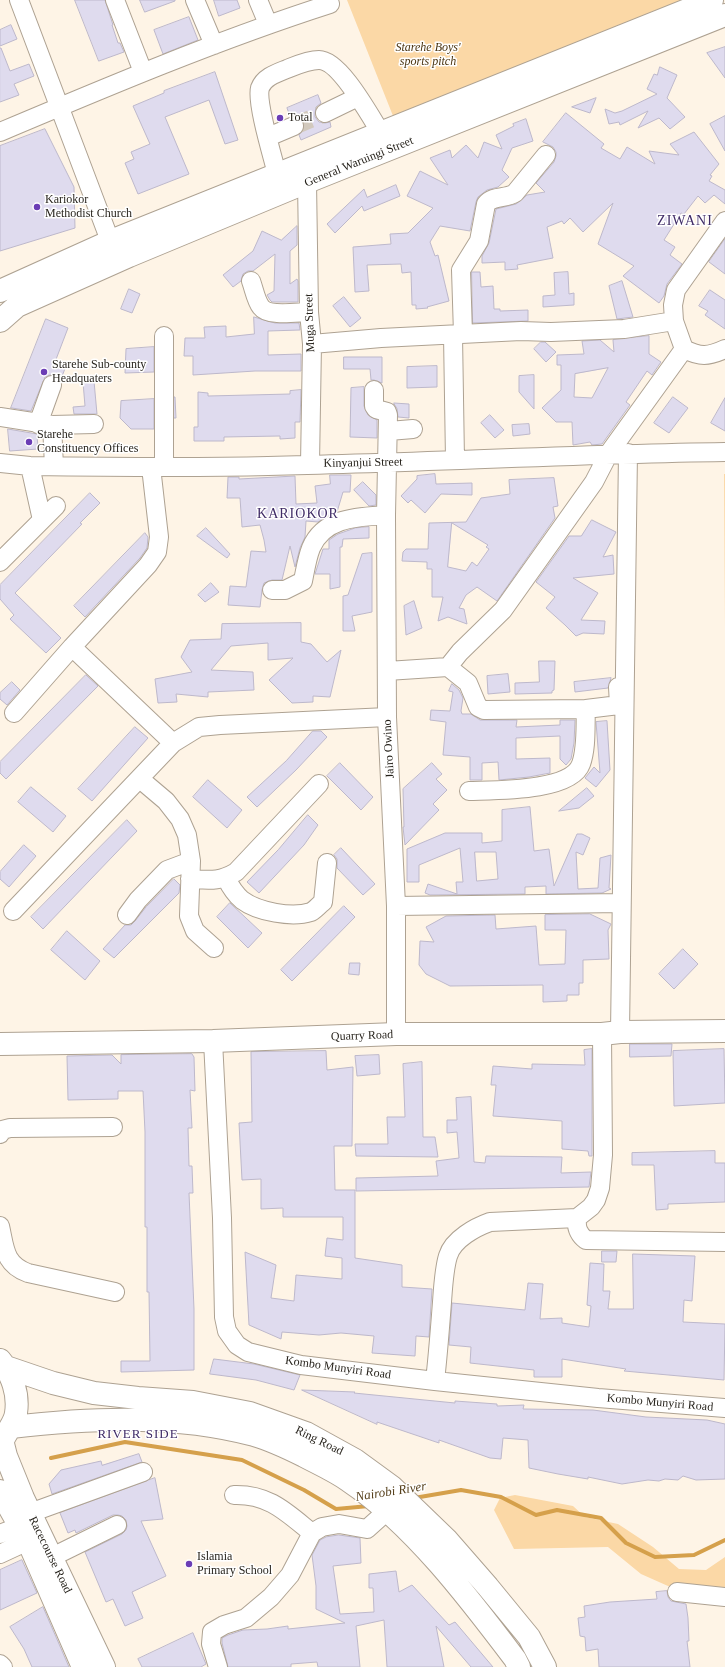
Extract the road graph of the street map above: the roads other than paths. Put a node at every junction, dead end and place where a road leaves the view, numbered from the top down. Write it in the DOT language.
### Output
graph roads {
  1 [pos="19,0"];
  2 [pos="115,0"];
  3 [pos="195,0"];
  4 [pos="258,0"];
  5 [pos="712,0"];
  6 [pos="330,4"];
  7 [pos="725,15"];
  8 [pos="268,24"];
  9 [pos="214,45"];
  10 [pos="143,72"];
  11 [pos="358,97"];
  12 [pos="60,107"];
  13 [pos="325,113"];
  14 [pos="294,126"];
  15 [pos="0,132"];
  16 [pos="381,133"];
  17 [pos="268,137"];
  18 [pos="546,155"];
  19 [pos="277,174"];
  20 [pos="307,182"];
  21 [pos="725,221"];
  22 [pos="114,251"];
  23 [pos="251,281"];
  24 [pos="0,291"];
  25 [pos="309,312"];
  26 [pos="0,321"];
  27 [pos="674,321"];
  28 [pos="458,334"];
  29 [pos="164,336"];
  30 [pos="312,344"];
  31 [pos="725,349"];
  32 [pos="684,350"];
  33 [pos="52,385"];
  34 [pos="374,390"];
  35 [pos="0,417"];
  36 [pos="45,424"];
  37 [pos="94,424"];
  38 [pos="413,429"];
  39 [pos="388,431"];
  40 [pos="725,452"];
  41 [pos="628,453"];
  42 [pos="607,458"];
  43 [pos="455,460"];
  44 [pos="0,463"];
  45 [pos="387,463"];
  46 [pos="310,464"];
  47 [pos="30,466"];
  48 [pos="54,466"];
  49 [pos="157,467"];
  50 [pos="56,506"];
  51 [pos="386,514"];
  52 [pos="42,520"];
  53 [pos="0,562"];
  54 [pos="272,590"];
  55 [pos="72,647"];
  56 [pos="448,666"];
  57 [pos="387,671"];
  58 [pos="586,709"];
  59 [pos="14,713"];
  60 [pos="387,717"];
  61 [pos="173,743"];
  62 [pos="140,779"];
  63 [pos="319,784"];
  64 [pos="469,791"];
  65 [pos="191,861"];
  66 [pos="327,863"];
  67 [pos="226,878"];
  68 [pos="190,879"];
  69 [pos="621,903"];
  70 [pos="396,906"];
  71 [pos="14,911"];
  72 [pos="127,915"];
  73 [pos="214,948"];
  74 [pos="725,1032"];
  75 [pos="611,1033"];
  76 [pos="396,1034"];
  77 [pos="213,1041"];
  78 [pos="0,1044"];
  79 [pos="113,1127"];
  80 [pos="0,1134"];
  81 [pos="577,1218"];
  82 [pos="0,1226"];
  83 [pos="725,1242"];
  84 [pos="115,1292"];
  85 [pos="3,1363"];
  86 [pos="435,1381"];
  87 [pos="725,1408"];
  88 [pos="4,1436"];
  89 [pos="143,1472"];
  90 [pos="0,1491"];
  91 [pos="234,1495"];
  92 [pos="392,1504"];
  93 [pos="117,1525"];
  94 [pos="26,1527"];
  95 [pos="312,1533"];
  96 [pos="0,1534"];
  97 [pos="0,1554"];
  98 [pos="52,1558"];
  99 [pos="677,1592"];
  100 [pos="725,1597"];
  101 [pos="0,1664"];
  102 [pos="97,1666"];
  103 [pos="3,1667"];
  104 [pos="218,1667"];
  105 [pos="519,1667"];
  106 [pos="545,1667"];
  1 -- 12 [label="street"];
  2 -- 10 [label="street"];
  3 -- 9 [label="street"];
  4 -- 8 [label="street"];
  5 -- 16 [label="main road, General Waruingi Street"];
  6 -- 8 [label="street"];
  7 -- 20 [label="main road, General Waruingi Street"];
  8 -- 9 [label="street"];
  9 -- 10 [label="street"];
  10 -- 12 [label="street"];
  11 -- 13 [label="street"];
  11 -- 16 [label="street"];
  11 -- 17 [label="street"];
  12 -- 15 [label="street"];
  12 -- 22 [label="street"];
  14 -- 17 [label="street"];
  16 -- 19 [label="main road, General Waruingi Street"];
  17 -- 19 [label="street"];
  18 -- 28 [label="street"];
  19 -- 22 [label="main road, General Waruingi Street"];
  20 -- 22 [label="main road, General Waruingi Street"];
  20 -- 25 [label="street, Muga Street"];
  21 -- 27 [label="street"];
  22 -- 24 [label="main road, General Waruingi Street"];
  22 -- 26 [label="main road, General Waruingi Street"];
  23 -- 25 [label="street"];
  25 -- 30 [label="street, Muga Street"];
  27 -- 28 [label="street"];
  27 -- 32 [label="street"];
  28 -- 30 [label="street"];
  28 -- 43 [label="street"];
  29 -- 49 [label="street"];
  30 -- 46 [label="street, Muga Street"];
  31 -- 32 [label="street"];
  32 -- 42 [label="street"];
  33 -- 36 [label="street"];
  34 -- 39 [label="street, Jairo Owino"];
  35 -- 36 [label="street"];
  36 -- 37 [label="street"];
  36 -- 48 [label="street"];
  38 -- 39 [label="street"];
  39 -- 45 [label="street, Jairo Owino"];
  40 -- 41 [label="street, Kinyanjui Street"];
  41 -- 42 [label="street, Kinyanjui Street"];
  41 -- 69 [label="street"];
  42 -- 43 [label="street, Kinyanjui Street"];
  42 -- 56 [label="street"];
  42 -- 58 [label="street"];
  43 -- 45 [label="street, Kinyanjui Street"];
  44 -- 47 [label="street, Kinyanjui Street"];
  45 -- 46 [label="street, Kinyanjui Street"];
  45 -- 51 [label="street, Jairo Owino"];
  46 -- 49 [label="street, Kinyanjui Street"];
  47 -- 48 [label="street, Kinyanjui Street"];
  47 -- 52 [label="street"];
  48 -- 49 [label="street, Kinyanjui Street"];
  49 -- 55 [label="street"];
  50 -- 52 [label="street"];
  51 -- 54 [label="street"];
  51 -- 57 [label="street, Jairo Owino"];
  52 -- 53 [label="street"];
  55 -- 59 [label="street"];
  55 -- 61 [label="street"];
  56 -- 57 [label="street"];
  56 -- 58 [label="street"];
  57 -- 60 [label="street, Jairo Owino"];
  58 -- 64 [label="street"];
  60 -- 61 [label="street"];
  60 -- 70 [label="street, Jairo Owino"];
  61 -- 62 [label="street"];
  62 -- 65 [label="street"];
  62 -- 71 [label="street"];
  63 -- 67 [label="street"];
  65 -- 68 [label="street"];
  65 -- 72 [label="street"];
  66 -- 67 [label="street"];
  67 -- 68 [label="street"];
  68 -- 73 [label="street"];
  69 -- 70 [label="street"];
  69 -- 75 [label="street"];
  70 -- 76 [label="street, Jairo Owino"];
  74 -- 75 [label="main road, Quarry Road"];
  75 -- 76 [label="main road, Quarry Road"];
  75 -- 81 [label="street"];
  76 -- 77 [label="main road, Quarry Road"];
  77 -- 78 [label="main road, Quarry Road"];
  77 -- 86 [label="street, Kombo Munyiri Road"];
  79 -- 80 [label="street"];
  81 -- 83 [label="street"];
  81 -- 86 [label="street"];
  82 -- 84 [label="street"];
  85 -- 88 [label="main road"];
  85 -- 92 [label="main road, Ring Road"];
  86 -- 87 [label="street, Kombo Munyiri Road"];
  88 -- 92 [label="main road, Ring Road"];
  88 -- 94 [label="main road, Racecourse Road"];
  89 -- 94 [label="street"];
  90 -- 94 [label="main road, Racecourse Road"];
  91 -- 95 [label="street"];
  92 -- 95 [label="street"];
  92 -- 105 [label="main road, Ring Road"];
  92 -- 106 [label="main road, Ring Road"];
  93 -- 98 [label="street"];
  94 -- 96 [label="street"];
  94 -- 97 [label="street"];
  94 -- 98 [label="main road, Racecourse Road"];
  94 -- 102 [label="main road, Racecourse Road"];
  95 -- 104 [label="street"];
  98 -- 102 [label="main road, Racecourse Road"];
  99 -- 100 [label="street"];
  101 -- 103 [label="street"];
}
